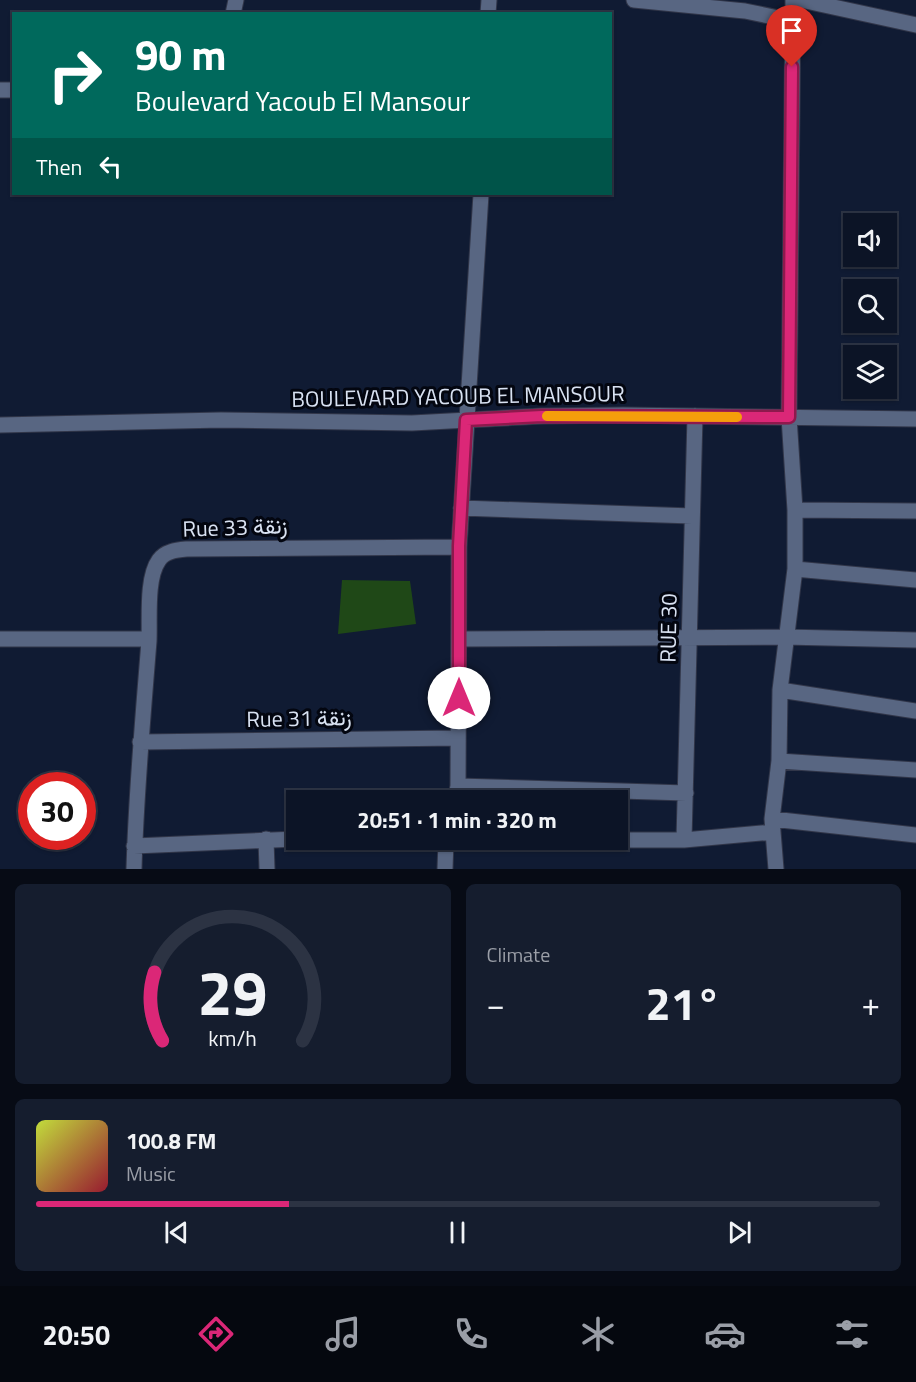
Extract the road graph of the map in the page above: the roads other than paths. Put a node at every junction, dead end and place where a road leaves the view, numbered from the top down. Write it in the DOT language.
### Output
graph roads {
  1 [pos="634,0"];
  2 [pos="793,0"];
  3 [pos="801,0"];
  4 [pos="793,21"];
  5 [pos="916,25"];
  6 [pos="481,195"];
  7 [pos="695,417"];
  8 [pos="789,417"];
  9 [pos="916,419"];
  10 [pos="466,420"];
  11 [pos="0,425"];
  12 [pos="461,508"];
  13 [pos="795,510"];
  14 [pos="916,511"];
  15 [pos="692,516"];
  16 [pos="459,546"];
  17 [pos="795,569"];
  18 [pos="916,579"];
  19 [pos="785,636"];
  20 [pos="690,637"];
  21 [pos="0,639"];
  22 [pos="149,639"];
  23 [pos="459,639"];
  24 [pos="916,640"];
  25 [pos="780,690"];
  26 [pos="916,711"];
  27 [pos="458,738"];
  28 [pos="140,742"];
  29 [pos="779,761"];
  30 [pos="916,770"];
  31 [pos="456,790"];
  32 [pos="628,794"];
  33 [pos="686,794"];
  34 [pos="772,825"];
  35 [pos="916,835"];
  36 [pos="266,839"];
  37 [pos="286,839"];
  38 [pos="628,840"];
  39 [pos="684,840"];
  40 [pos="135,846"];
  41 [pos="445,850"];
  42 [pos="134,869"];
  43 [pos="267,869"];
  44 [pos="445,869"];
  45 [pos="776,869"];
  1 -- 4 [label="street"];
  2 -- 4 [label="street"];
  3 -- 5 [label="street"];
  4 -- 8 [label="street"];
  6 -- 10 [label="street"];
  7 -- 8 [label="street, BOULEVARD YACOUB EL MANSOUR"];
  7 -- 10 [label="street, BOULEVARD YACOUB EL MANSOUR"];
  7 -- 15 [label="street, RUE 30"];
  8 -- 9 [label="street, BOULEVARD YACOUB EL MANSOUR"];
  8 -- 13 [label="street"];
  10 -- 11 [label="street, BOULEVARD YACOUB EL MANSOUR"];
  10 -- 12 [label="street"];
  12 -- 15 [label="street"];
  12 -- 16 [label="street"];
  13 -- 14 [label="street"];
  13 -- 17 [label="street"];
  15 -- 20 [label="street, RUE 30"];
  16 -- 22 [label="street, Rue 33 زنقة"];
  16 -- 23 [label="street"];
  17 -- 18 [label="street"];
  17 -- 19 [label="street"];
  19 -- 20 [label="street"];
  19 -- 24 [label="street"];
  19 -- 25 [label="street"];
  20 -- 23 [label="street"];
  20 -- 33 [label="street, RUE 30"];
  21 -- 22 [label="street"];
  22 -- 28 [label="street, Rue 33 زنقة"];
  23 -- 27 [label="street"];
  25 -- 26 [label="street"];
  25 -- 29 [label="street"];
  27 -- 28 [label="street, Rue 31 زنقة"];
  27 -- 31 [label="street"];
  28 -- 40 [label="street, Rue 33 زنقة"];
  29 -- 30 [label="street"];
  29 -- 34 [label="street"];
  32 -- 33 [label="street"];
  33 -- 39 [label="street, RUE 30"];
  34 -- 35 [label="street"];
  34 -- 39 [label="street"];
  34 -- 45 [label="street"];
  36 -- 37 [label="street"];
  36 -- 40 [label="street"];
  36 -- 43 [label="street"];
  38 -- 39 [label="street"];
  40 -- 42 [label="street, Rue 33 زنقة"];
  41 -- 44 [label="street"];
}
